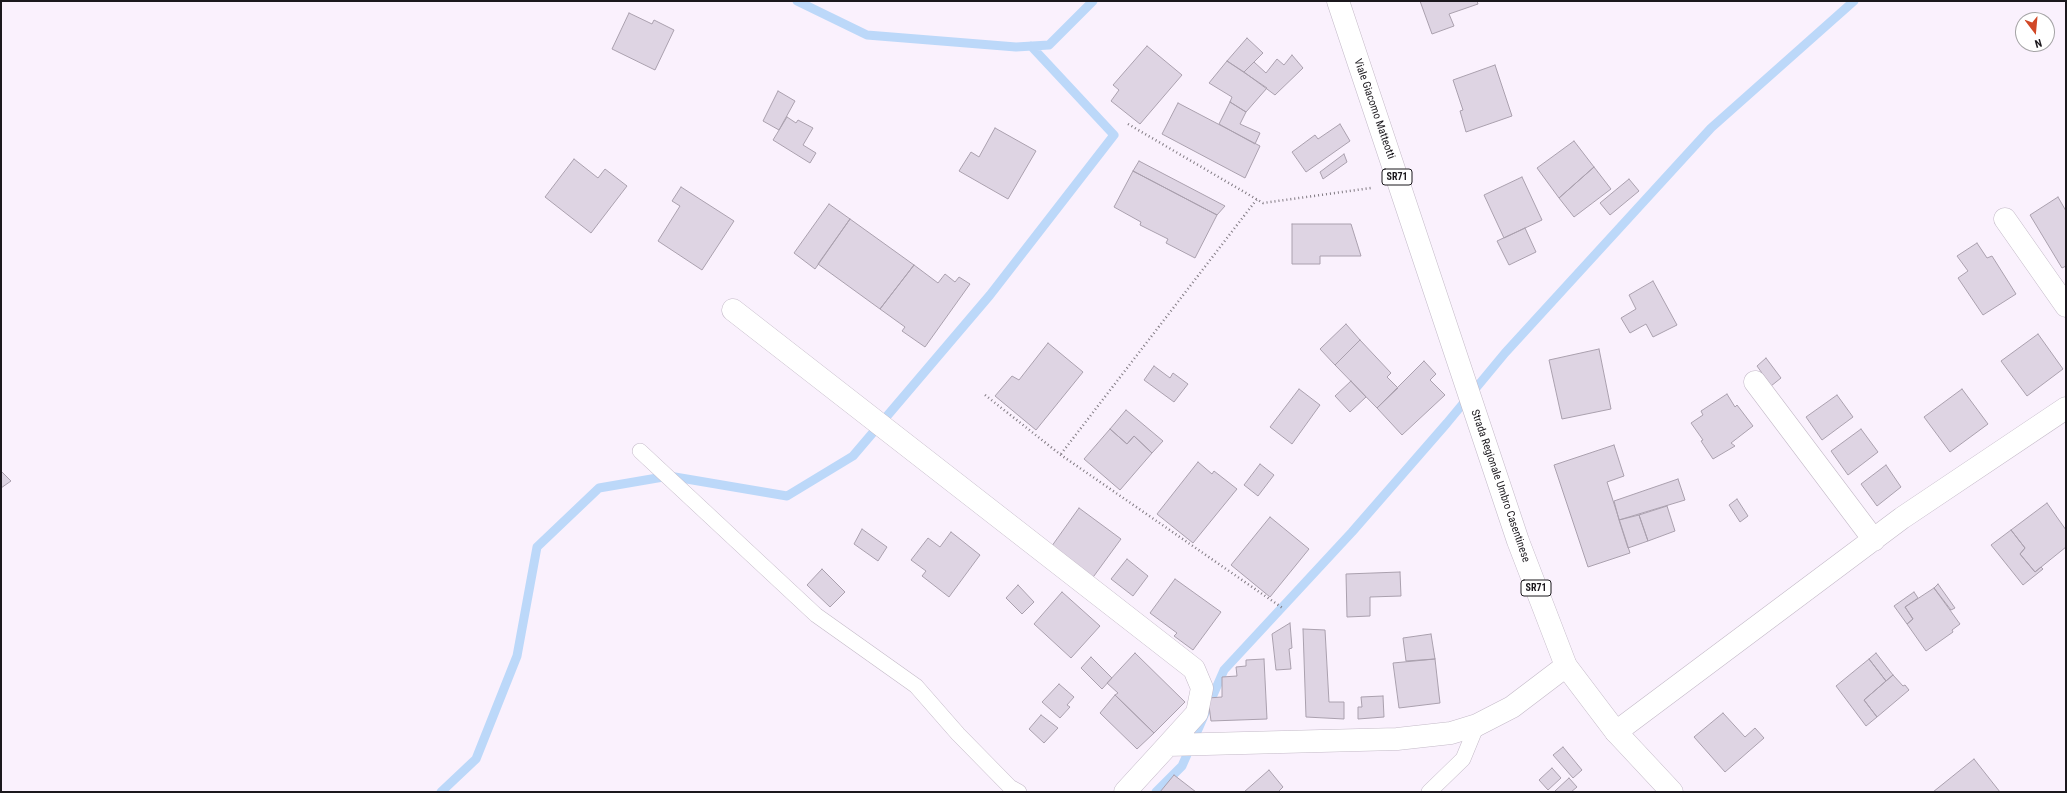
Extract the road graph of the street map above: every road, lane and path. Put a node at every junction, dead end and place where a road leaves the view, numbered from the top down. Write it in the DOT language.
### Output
graph roads {
  1 [pos="1338,1"];
  2 [pos="1128,124"];
  3 [pos="1400,184"];
  4 [pos="1257,199"];
  5 [pos="2005,219"];
  6 [pos="2066,306"];
  7 [pos="733,310"];
  8 [pos="1455,354"];
  9 [pos="1755,382"];
  10 [pos="985,395"];
  11 [pos="2066,408"];
  12 [pos="640,451"];
  13 [pos="1061,455"];
  14 [pos="1874,540"];
  15 [pos="1284,609"];
  16 [pos="1566,666"];
  17 [pos="1477,725"];
  18 [pos="1616,732"];
  19 [pos="1168,745"];
  20 [pos="1019,792"];
  21 [pos="1125,792"];
  22 [pos="1429,792"];
  23 [pos="1672,792"];
  1 -- 3 [label="street, Viale Giacomo Matteotti / SR71"];
  2 -- 4 [label="path"];
  3 -- 4 [label="path"];
  3 -- 8 [label="street, Viale Giacomo Matteotti / SR71"];
  4 -- 13 [label="path"];
  5 -- 6 [label="street"];
  7 -- 19 [label="street"];
  8 -- 16 [label="street, Strada Regionale Umbro Casentinese / SR71"];
  9 -- 14 [label="street"];
  10 -- 13 [label="path"];
  11 -- 14 [label="street"];
  12 -- 20 [label="lane"];
  13 -- 15 [label="path"];
  14 -- 18 [label="street"];
  16 -- 17 [label="street"];
  16 -- 18 [label="street, Strada Regionale Umbro Casentinese / SR71"];
  17 -- 19 [label="street"];
  17 -- 22 [label="lane"];
  18 -- 23 [label="street, Strada Regionale Umbro Casentinese / SR71"];
  19 -- 21 [label="street"];
}
